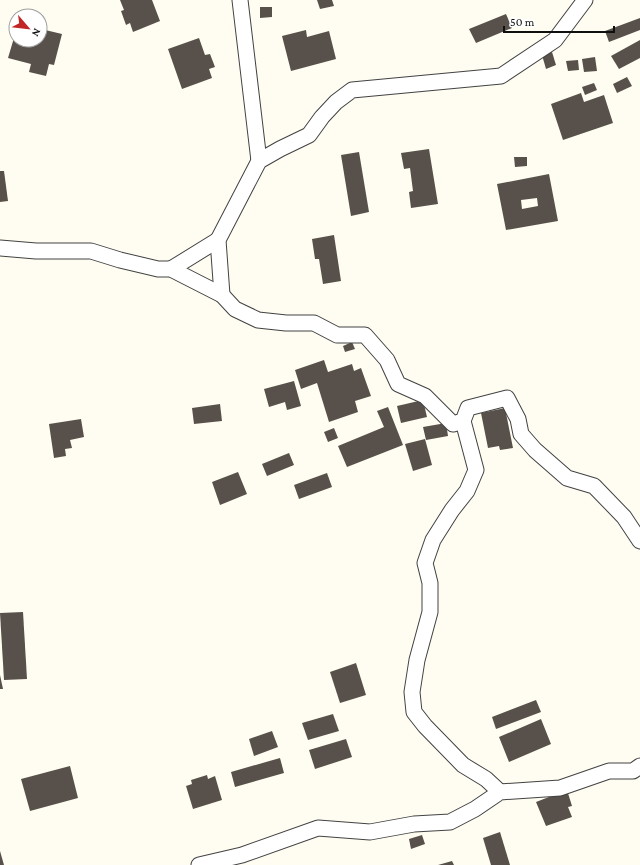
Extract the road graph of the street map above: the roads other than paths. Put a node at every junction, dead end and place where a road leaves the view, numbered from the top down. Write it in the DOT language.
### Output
graph roads {
  1 [pos="240,0"];
  2 [pos="585,0"];
  3 [pos="259,161"];
  4 [pos="218,240"];
  5 [pos="0,248"];
  6 [pos="171,269"];
  7 [pos="222,295"];
  8 [pos="463,421"];
  9 [pos="640,541"];
  10 [pos="640,766"];
  11 [pos="500,792"];
  12 [pos="199,865"];
  1 -- 3 [label="street"];
  2 -- 3 [label="street"];
  3 -- 4 [label="street"];
  4 -- 6 [label="street"];
  4 -- 7 [label="street"];
  5 -- 6 [label="street"];
  6 -- 7 [label="street"];
  7 -- 8 [label="street"];
  8 -- 9 [label="street"];
  8 -- 11 [label="street"];
  10 -- 11 [label="street"];
  11 -- 12 [label="street"];
}
